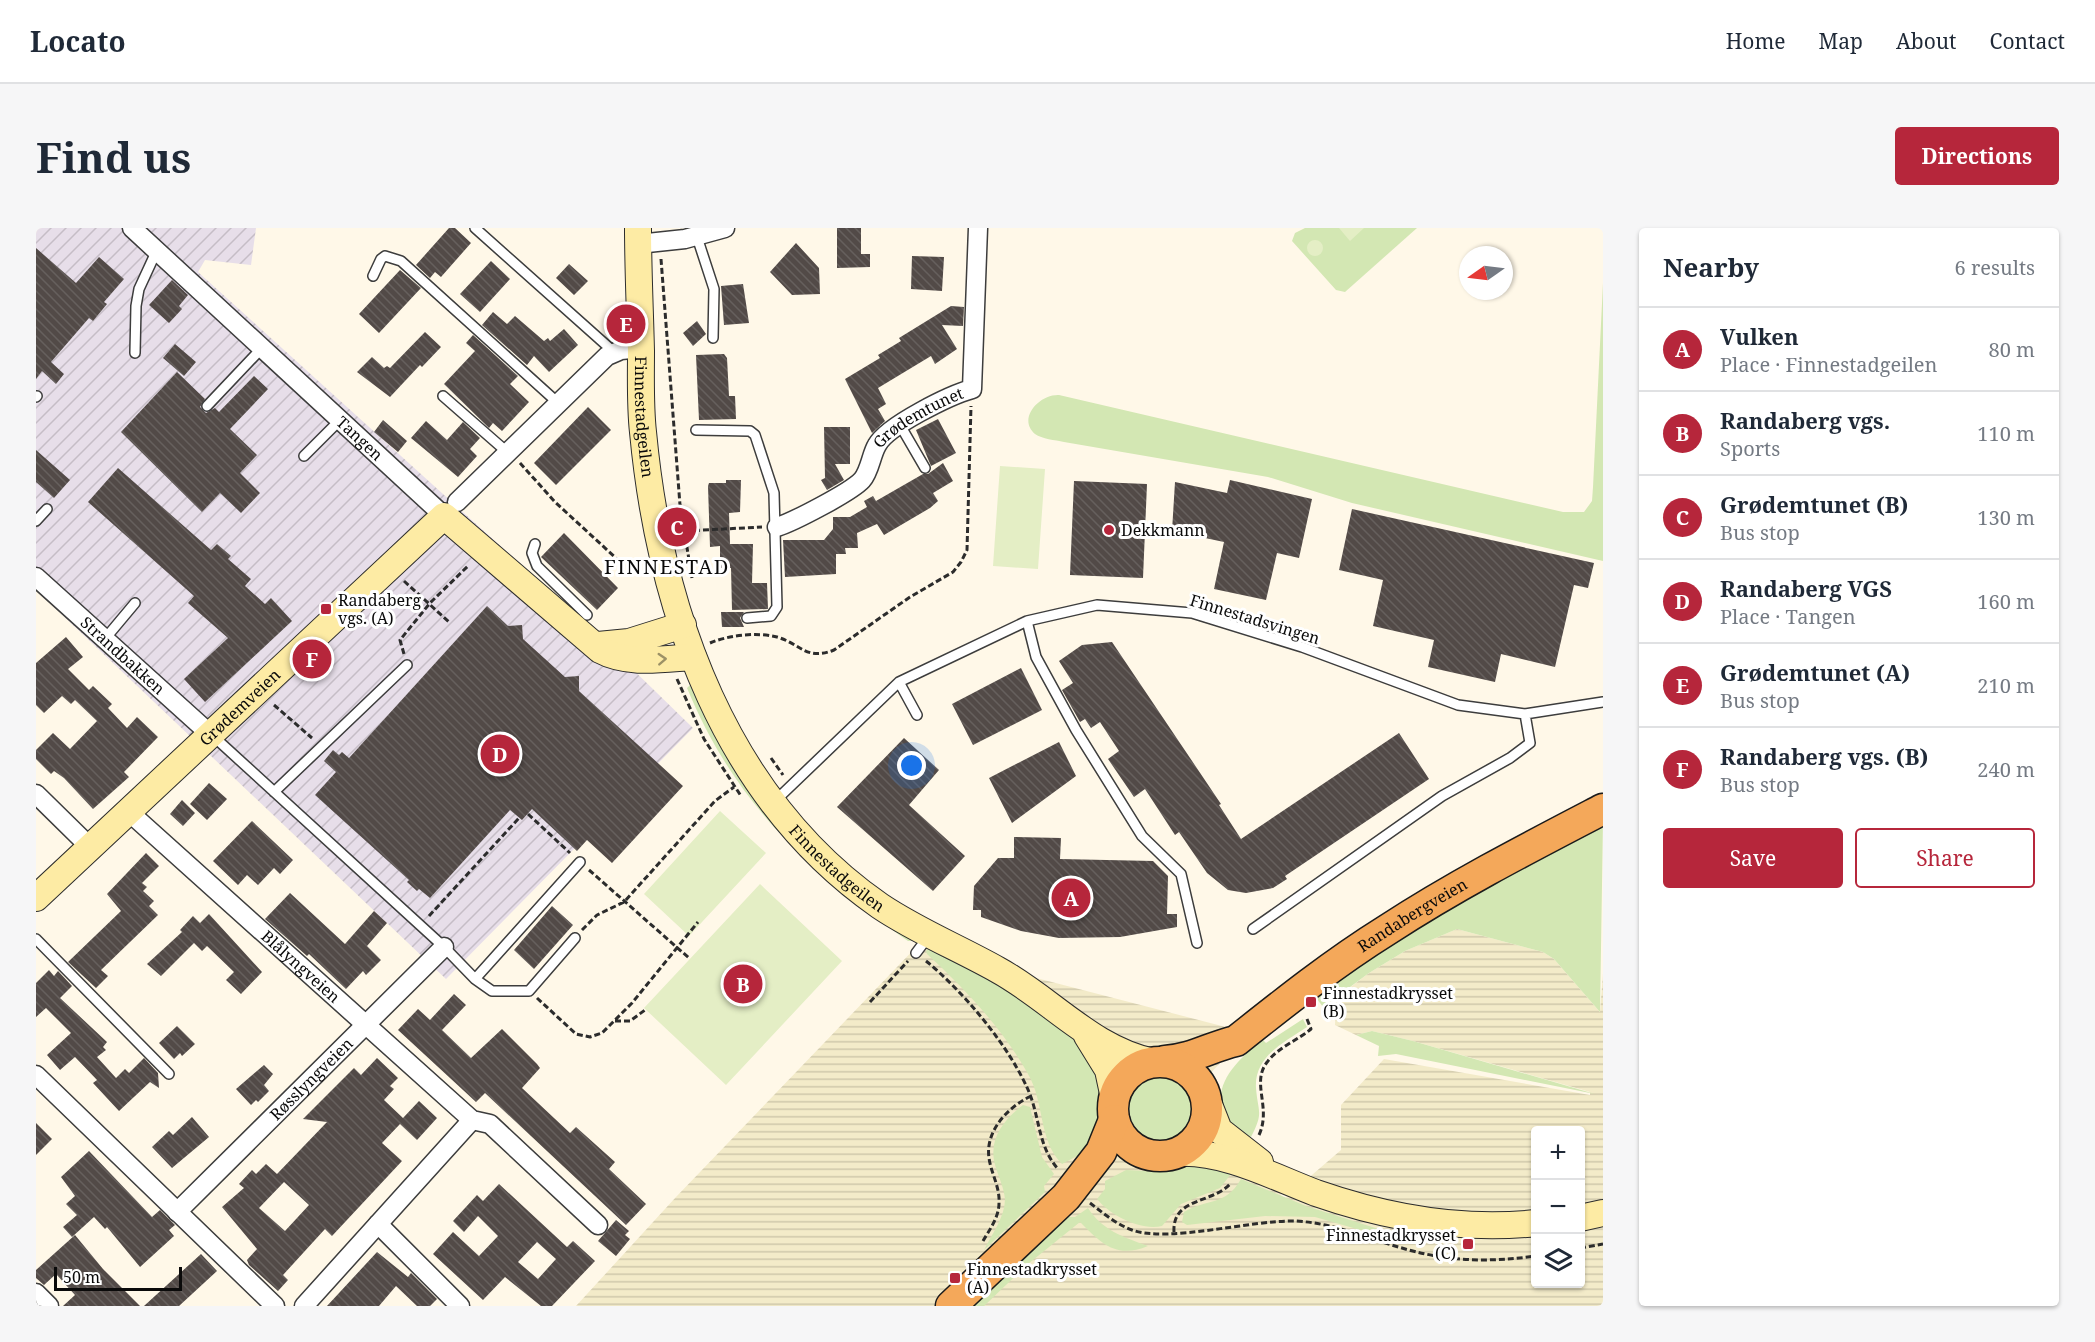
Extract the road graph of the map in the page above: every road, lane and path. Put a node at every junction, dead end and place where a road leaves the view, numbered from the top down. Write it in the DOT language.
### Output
graph roads {
  1 [pos="132,228"];
  2 [pos="475,228"];
  3 [pos="725,228"];
  4 [pos="978,228"];
  5 [pos="638,236"];
  6 [pos="697,237"];
  7 [pos="157,250"];
  8 [pos="661,259"];
  9 [pos="373,276"];
  10 [pos="713,338"];
  11 [pos="262,348"];
  12 [pos="641,348"];
  13 [pos="135,352"];
  14 [pos="614,352"];
  15 [pos="972,389"];
  16 [pos="443,396"];
  17 [pos="557,402"];
  18 [pos="207,406"];
  19 [pos="340,420"];
  20 [pos="900,425"];
  21 [pos="696,430"];
  22 [pos="508,451"];
  23 [pos="304,456"];
  24 [pos="925,468"];
  25 [pos="47,509"];
  26 [pos="450,509"];
  27 [pos="36,521"];
  28 [pos="777,527"];
  29 [pos="684,531"];
  30 [pos="535,544"];
  31 [pos="474,559"];
  32 [pos="617,559"];
  33 [pos="36,577"];
  34 [pos="403,579"];
  35 [pos="693,580"];
  36 [pos="135,603"];
  37 [pos="430,603"];
  38 [pos="587,615"];
  39 [pos="747,618"];
  40 [pos="1027,621"];
  41 [pos="449,622"];
  42 [pos="683,625"];
  43 [pos="708,634"];
  44 [pos="104,640"];
  45 [pos="591,645"];
  46 [pos="706,650"];
  47 [pos="407,665"];
  48 [pos="668,679"];
  49 [pos="899,682"];
  50 [pos="1603,702"];
  51 [pos="272,704"];
  52 [pos="1525,714"];
  53 [pos="917,716"];
  54 [pos="210,734"];
  55 [pos="704,739"];
  56 [pos="323,747"];
  57 [pos="765,750"];
  58 [pos="778,768"];
  59 [pos="734,787"];
  60 [pos="274,792"];
  61 [pos="36,794"];
  62 [pos="772,803"];
  63 [pos="1603,809"];
  64 [pos="129,812"];
  65 [pos="528,814"];
  66 [pos="519,818"];
  67 [pos="91,848"];
  68 [pos="580,862"];
  69 [pos="36,898"];
  70 [pos="624,902"];
  71 [pos="698,922"];
  72 [pos="417,923"];
  73 [pos="1254,929"];
  74 [pos="575,938"];
  75 [pos="36,939"];
  76 [pos="1197,943"];
  77 [pos="923,944"];
  78 [pos="444,947"];
  79 [pos="677,948"];
  80 [pos="689,958"];
  81 [pos="475,979"];
  82 [pos="529,990"];
  83 [pos="870,1002"];
  84 [pos="645,1010"];
  85 [pos="1307,1019"];
  86 [pos="615,1021"];
  87 [pos="365,1025"];
  88 [pos="1082,1029"];
  89 [pos="1236,1041"];
  90 [pos="1159,1061"];
  91 [pos="169,1074"];
  92 [pos="36,1075"];
  93 [pos="1206,1097"];
  94 [pos="1114,1109"];
  95 [pos="472,1120"];
  96 [pos="1255,1142"];
  97 [pos="1166,1154"];
  98 [pos="1236,1177"];
  99 [pos="1288,1181"];
  100 [pos="1072,1190"];
  101 [pos="177,1212"];
  102 [pos="1603,1214"];
  103 [pos="1585,1217"];
  104 [pos="1531,1223"];
  105 [pos="378,1224"];
  106 [pos="598,1226"];
  107 [pos="1174,1232"];
  108 [pos="982,1243"];
  109 [pos="1603,1244"];
  110 [pos="1585,1247"];
  111 [pos="1444,1252"];
  112 [pos="1443,1257"];
  113 [pos="1531,1257"];
  114 [pos="36,1293"];
  115 [pos="49,1306"];
  116 [pos="275,1306"];
  117 [pos="304,1306"];
  118 [pos="460,1306"];
  119 [pos="951,1306"];
  1 -- 7 [label="street, Tangen"];
  2 -- 14 [label="lane"];
  3 -- 6 [label="street"];
  4 -- 15 [label="street, Grødemtunet"];
  5 -- 6 [label="street"];
  5 -- 12 [label="main road, Finnestadgeilen"];
  6 -- 10 [label="lane"];
  7 -- 11 [label="street, Tangen"];
  7 -- 13 [label="lane"];
  8 -- 29 [label="path"];
  9 -- 17 [label="lane"];
  11 -- 18 [label="lane"];
  11 -- 19 [label="street, Tangen"];
  12 -- 14 [label="street"];
  12 -- 42 [label="main road, Finnestadgeilen"];
  14 -- 17 [label="street, Grødemveien"];
  15 -- 20 [label="street, Grødemtunet"];
  15 -- 46 [label="path"];
  16 -- 22 [label="lane"];
  17 -- 22 [label="street, Grødemveien"];
  19 -- 23 [label="lane"];
  19 -- 26 [label="street, Tangen"];
  20 -- 24 [label="lane"];
  20 -- 28 [label="street, Grødemtunet"];
  21 -- 28 [label="lane"];
  22 -- 26 [label="street, Grødemveien"];
  22 -- 32 [label="path"];
  25 -- 27 [label="lane"];
  26 -- 45 [label="main road, Tangen"];
  26 -- 54 [label="main road, Grødemveien"];
  28 -- 29 [label="path"];
  28 -- 39 [label="lane"];
  29 -- 35 [label="path"];
  30 -- 38 [label="lane"];
  31 -- 37 [label="path"];
  33 -- 44 [label="street, Strandbakken"];
  34 -- 37 [label="path"];
  36 -- 44 [label="lane"];
  37 -- 41 [label="path"];
  37 -- 47 [label="path"];
  40 -- 49 [label="lane, Finnestadsvingen"];
  40 -- 52 [label="lane, Finnestadsvingen"];
  40 -- 76 [label="lane"];
  42 -- 45 [label="main road"];
  42 -- 46 [label="main road, Finnestadgeilen"];
  43 -- 46 [label="path"];
  44 -- 54 [label="street, Strandbakken"];
  45 -- 46 [label="main road, one-way"];
  46 -- 62 [label="main road, Finnestadgeilen"];
  47 -- 56 [label="lane"];
  48 -- 55 [label="path"];
  49 -- 53 [label="lane"];
  49 -- 62 [label="lane, Finnestadsvingen"];
  50 -- 52 [label="lane, Finnestadsvingen"];
  51 -- 56 [label="path"];
  52 -- 73 [label="lane"];
  54 -- 60 [label="lane"];
  54 -- 64 [label="main road, Grødemveien"];
  56 -- 60 [label="lane"];
  57 -- 58 [label="path"];
  59 -- 70 [label="path"];
  60 -- 72 [label="lane"];
  61 -- 67 [label="street"];
  62 -- 77 [label="main road, Finnestadgeilen"];
  63 -- 89 [label="highway, Randabergveien"];
  64 -- 67 [label="main road, Grødemveien"];
  64 -- 87 [label="street, Blålyngveien"];
  65 -- 68 [label="path"];
  66 -- 72 [label="path"];
  67 -- 69 [label="main road, Grødemveien"];
  68 -- 70 [label="path"];
  68 -- 81 [label="lane"];
  70 -- 74 [label="path"];
  70 -- 79 [label="path"];
  71 -- 79 [label="path"];
  72 -- 78 [label="lane"];
  74 -- 82 [label="lane"];
  75 -- 91 [label="lane"];
  77 -- 83 [label="path"];
  77 -- 88 [label="main road, Finnestadgeilen"];
  78 -- 81 [label="lane"];
  78 -- 87 [label="street, Røsslyngveien"];
  79 -- 80 [label="path"];
  79 -- 86 [label="path"];
  81 -- 82 [label="lane"];
  82 -- 86 [label="path"];
  84 -- 86 [label="path"];
  85 -- 96 [label="path"];
  87 -- 95 [label="street, Blålyngveien"];
  87 -- 101 [label="street, Røsslyngveien"];
  88 -- 90 [label="main road, Finnestadgeilen"];
  88 -- 94 [label="main road, Finnestadgeilen"];
  89 -- 90 [label="highway, Randabergveien"];
  89 -- 93 [label="highway, Randabergveien"];
  90 -- 93 [label="highway"];
  90 -- 94 [label="highway"];
  92 -- 101 [label="street"];
  93 -- 97 [label="highway"];
  93 -- 99 [label="main road"];
  94 -- 97 [label="highway"];
  94 -- 100 [label="highway"];
  95 -- 105 [label="street"];
  95 -- 106 [label="street, Blålyngveien"];
  97 -- 99 [label="main road"];
  97 -- 100 [label="highway"];
  98 -- 107 [label="path"];
  99 -- 104 [label="main road"];
  100 -- 107 [label="path"];
  100 -- 108 [label="path"];
  100 -- 119 [label="highway"];
  101 -- 116 [label="street"];
  102 -- 103 [label="main road"];
  105 -- 117 [label="street"];
  105 -- 118 [label="street"];
  107 -- 112 [label="path"];
  109 -- 110 [label="path"];
  111 -- 112 [label="path"];
  112 -- 113 [label="path"];
  114 -- 115 [label="street"];
}
